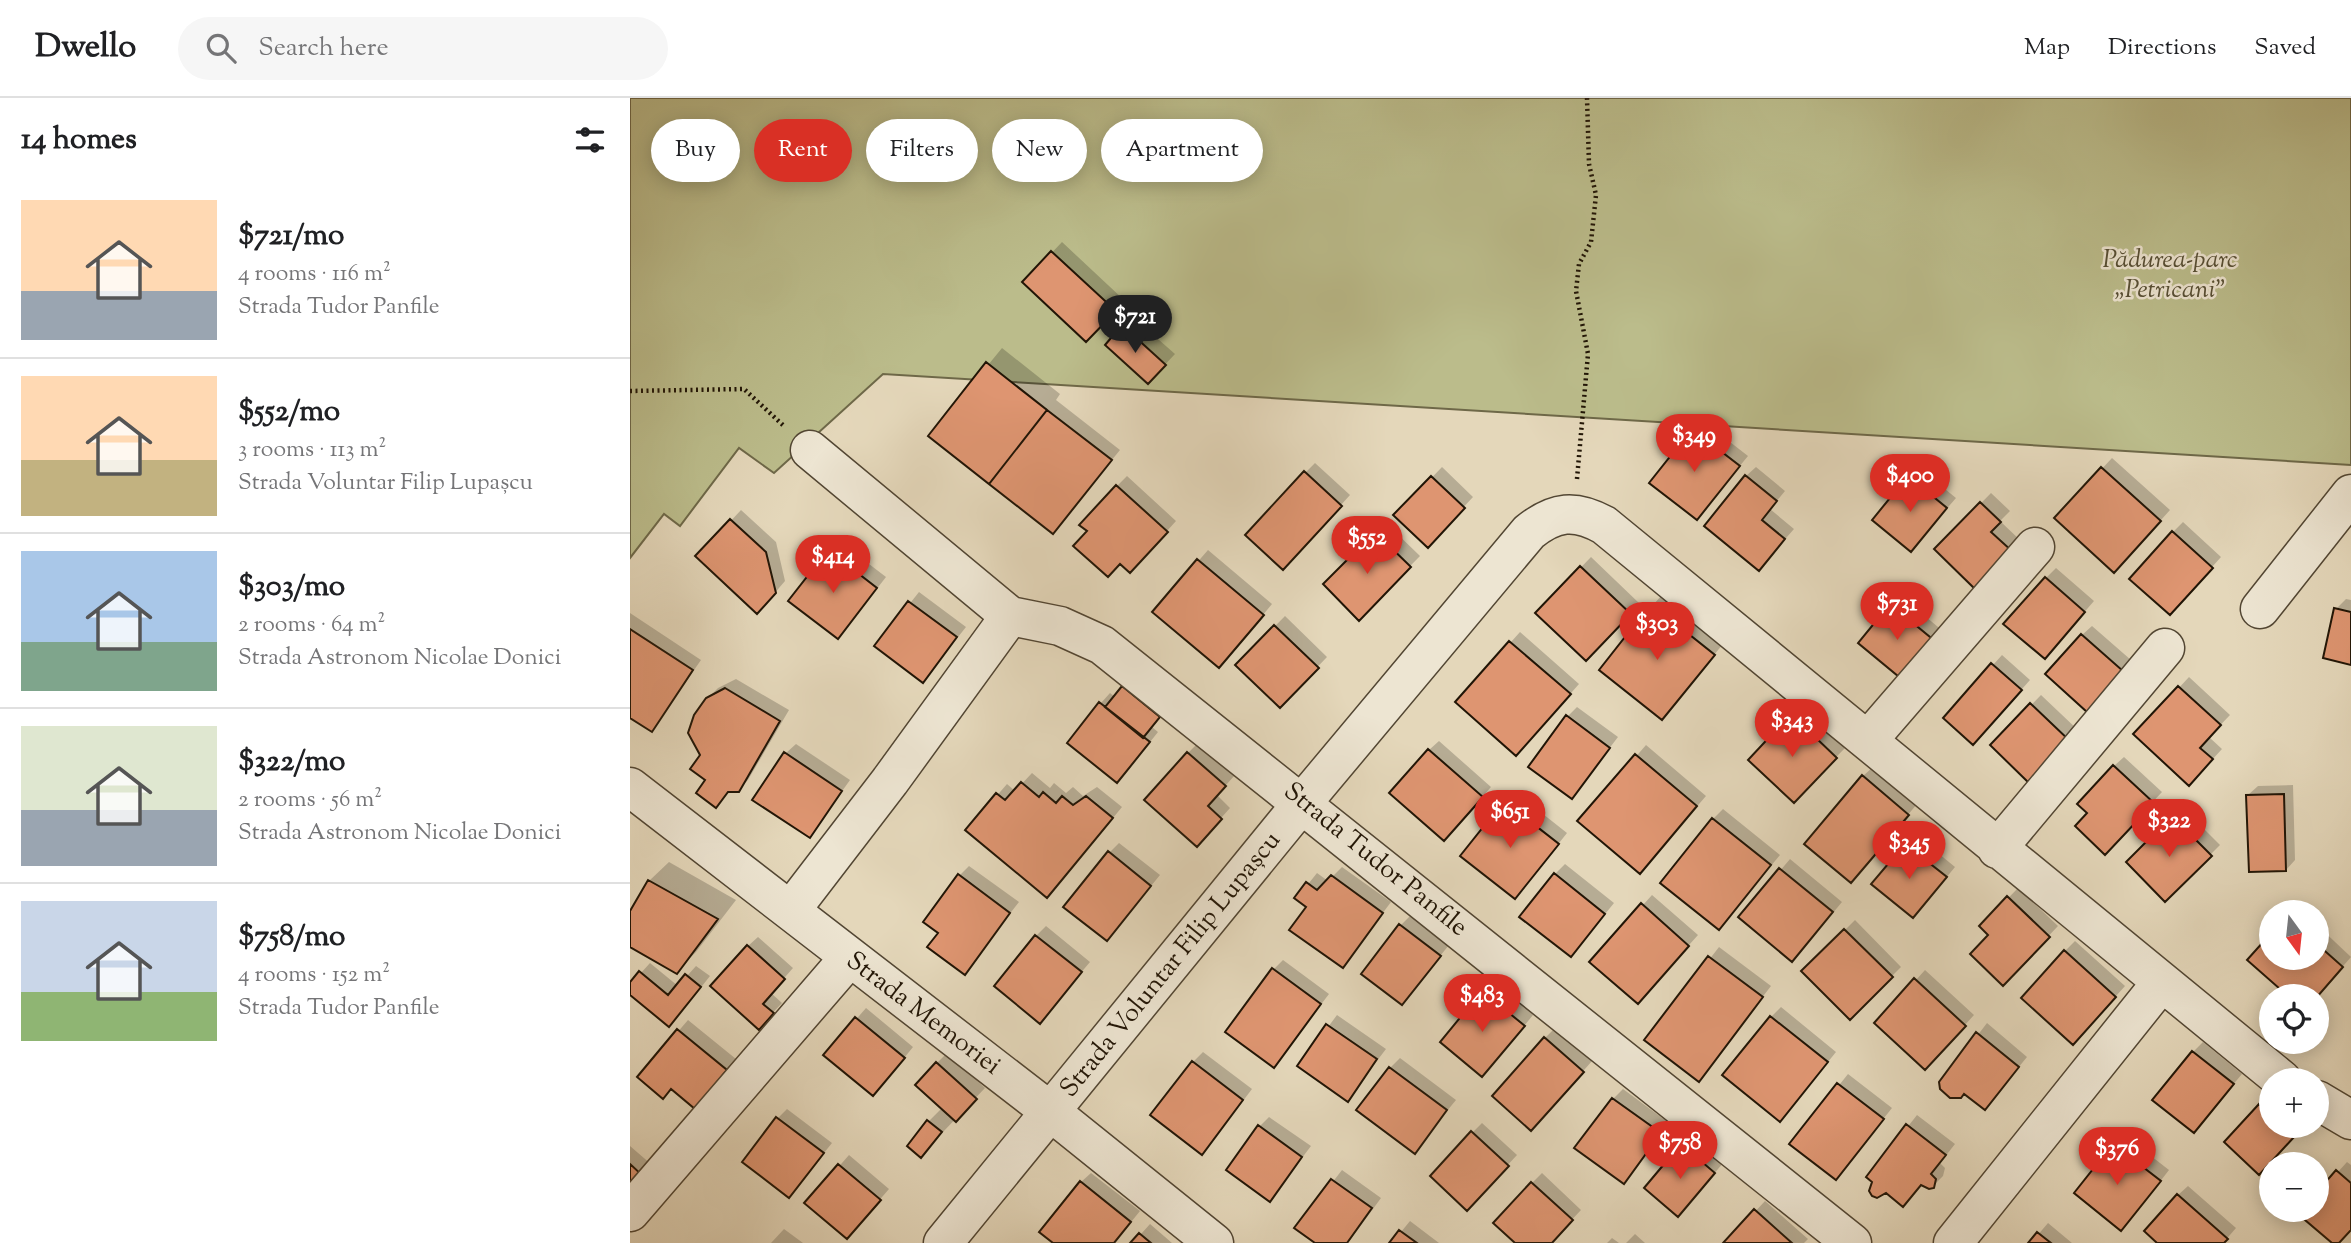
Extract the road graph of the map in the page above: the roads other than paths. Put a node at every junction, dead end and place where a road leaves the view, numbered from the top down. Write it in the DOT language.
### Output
graph roads {
  1 [pos="810,450"];
  2 [pos="2351,494"];
  3 [pos="2035,547"];
  4 [pos="2260,609"];
  5 [pos="1010,616"];
  6 [pos="2165,648"];
  7 [pos="1869,739"];
  8 [pos="630,787"];
  9 [pos="1303,802"];
  10 [pos="1997,849"];
  11 [pos="791,910"];
  12 [pos="849,958"];
  13 [pos="2161,983"];
  14 [pos="2267,1068"];
  15 [pos="2329,1107"];
  16 [pos="1051,1112"];
  17 [pos="2351,1120"];
  18 [pos="630,1212"];
  19 [pos="943,1243"];
  20 [pos="1214,1243"];
  21 [pos="1852,1243"];
  22 [pos="1953,1243"];
  1 -- 5 [label="street, Strada Tudor Panfile"];
  2 -- 4 [label="street"];
  3 -- 7 [label="street"];
  5 -- 9 [label="street, Strada Tudor Panfile"];
  5 -- 11 [label="street"];
  6 -- 10 [label="street"];
  7 -- 9 [label="street, Strada Voluntar Filip Lupașcu"];
  7 -- 10 [label="street"];
  8 -- 11 [label="street, Strada Memoriei"];
  9 -- 16 [label="street, Strada Voluntar Filip Lupașcu"];
  9 -- 21 [label="street, Strada Tudor Panfile"];
  10 -- 13 [label="street"];
  11 -- 12 [label="street, Strada Memoriei"];
  12 -- 16 [label="street, Strada Memoriei"];
  12 -- 18 [label="street"];
  13 -- 14 [label="street"];
  13 -- 22 [label="street"];
  15 -- 17 [label="street"];
  16 -- 19 [label="street, Strada Voluntar Filip Lupașcu"];
  16 -- 20 [label="street, Strada Memoriei"];
}
